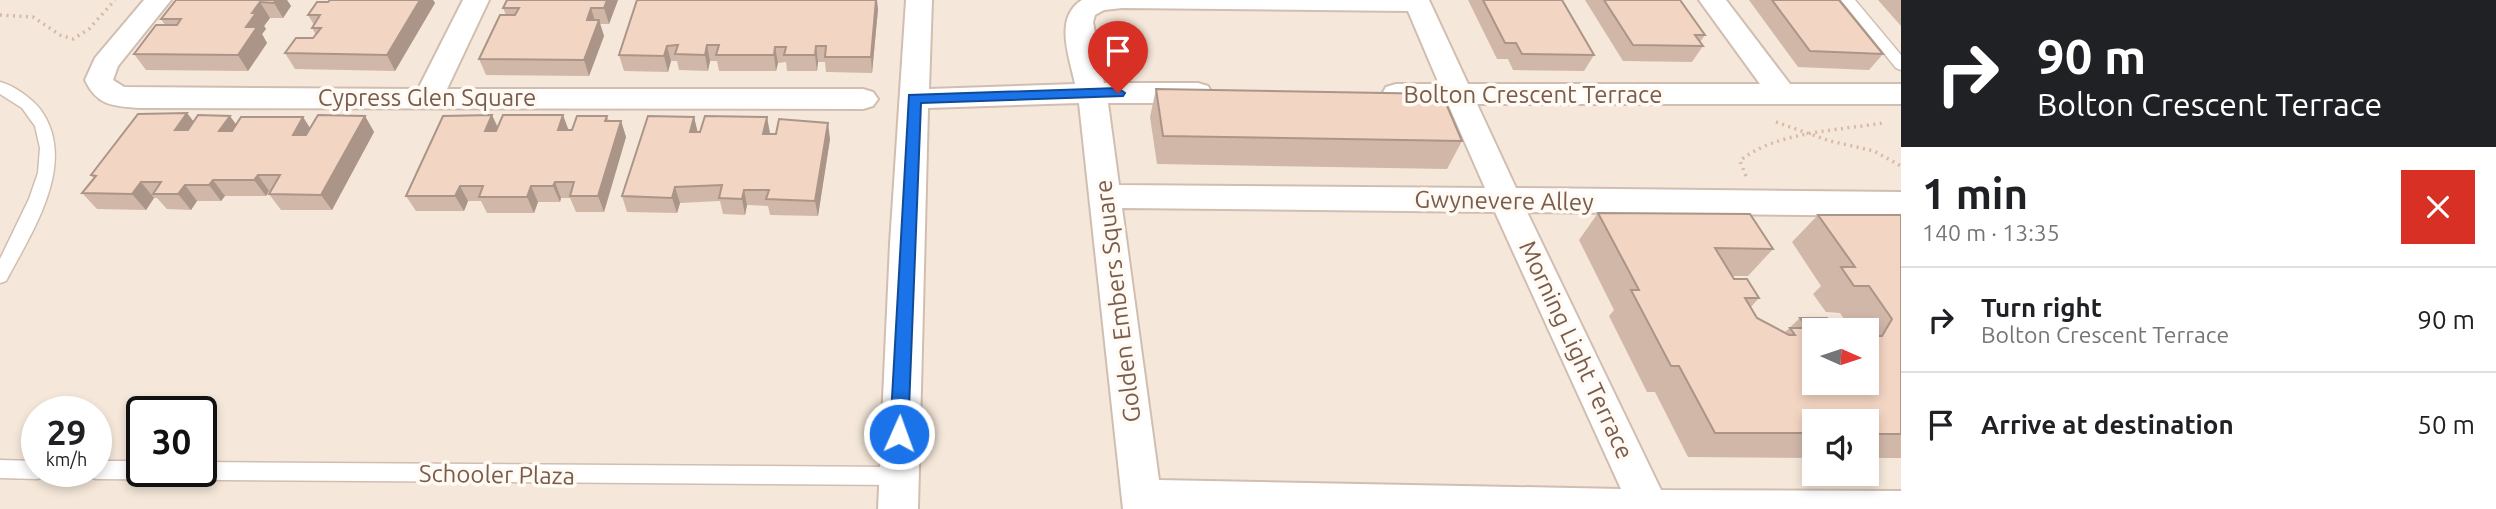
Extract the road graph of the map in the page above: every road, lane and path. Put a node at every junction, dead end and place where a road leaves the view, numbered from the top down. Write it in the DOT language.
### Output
graph roads {
  1 [pos="115,0"];
  2 [pos="158,0"];
  3 [pos="476,0"];
  4 [pos="919,0"];
  5 [pos="1712,0"];
  6 [pos="1848,0"];
  7 [pos="1417,1"];
  8 [pos="0,15"];
  9 [pos="1901,65"];
  10 [pos="0,88"];
  11 [pos="1092,93"];
  12 [pos="1228,93"];
  13 [pos="1363,94"];
  14 [pos="1459,94"];
  15 [pos="1901,94"];
  16 [pos="1745,95"];
  17 [pos="1783,95"];
  18 [pos="428,98"];
  19 [pos="863,99"];
  20 [pos="914,99"];
  21 [pos="1887,122"];
  22 [pos="1812,135"];
  23 [pos="1901,166"];
  24 [pos="1106,196"];
  25 [pos="1506,201"];
  26 [pos="1766,203"];
  27 [pos="1901,204"];
  28 [pos="0,276"];
  29 [pos="0,470"];
  30 [pos="21,470"];
  31 [pos="112,470"];
  32 [pos="897,476"];
  33 [pos="1142,504"];
  34 [pos="1649,508"];
  35 [pos="898,509"];
  36 [pos="1901,509"];
  1 -- 8 [label="path"];
  2 -- 18 [label="street, Cypress Glen Square"];
  3 -- 18 [label="street"];
  4 -- 20 [label="street"];
  5 -- 17 [label="street"];
  6 -- 9 [label="lane"];
  7 -- 11 [label="street, Golden Embers Square"];
  7 -- 14 [label="street, Morning Light Terrace"];
  10 -- 28 [label="lane"];
  11 -- 12 [label="street"];
  11 -- 20 [label="street"];
  11 -- 24 [label="street, Golden Embers Square"];
  13 -- 14 [label="street, Bolton Crescent Terrace"];
  14 -- 16 [label="street, Bolton Crescent Terrace"];
  14 -- 25 [label="street, Morning Light Terrace"];
  15 -- 17 [label="street, Bolton Crescent Terrace"];
  16 -- 17 [label="street, Bolton Crescent Terrace"];
  16 -- 22 [label="path"];
  18 -- 19 [label="street, Cypress Glen Square"];
  20 -- 32 [label="street"];
  21 -- 22 [label="path"];
  22 -- 23 [label="path"];
  22 -- 26 [label="path"];
  24 -- 25 [label="street, Gwynevere Alley"];
  24 -- 33 [label="street, Golden Embers Square"];
  25 -- 26 [label="street, Gwynevere Alley"];
  25 -- 34 [label="street, Morning Light Terrace"];
  26 -- 27 [label="street, Gwynevere Alley"];
  29 -- 30 [label="lane"];
  31 -- 32 [label="lane, Schooler Plaza"];
  32 -- 35 [label="street"];
  33 -- 34 [label="street"];
  34 -- 36 [label="street"];
}
